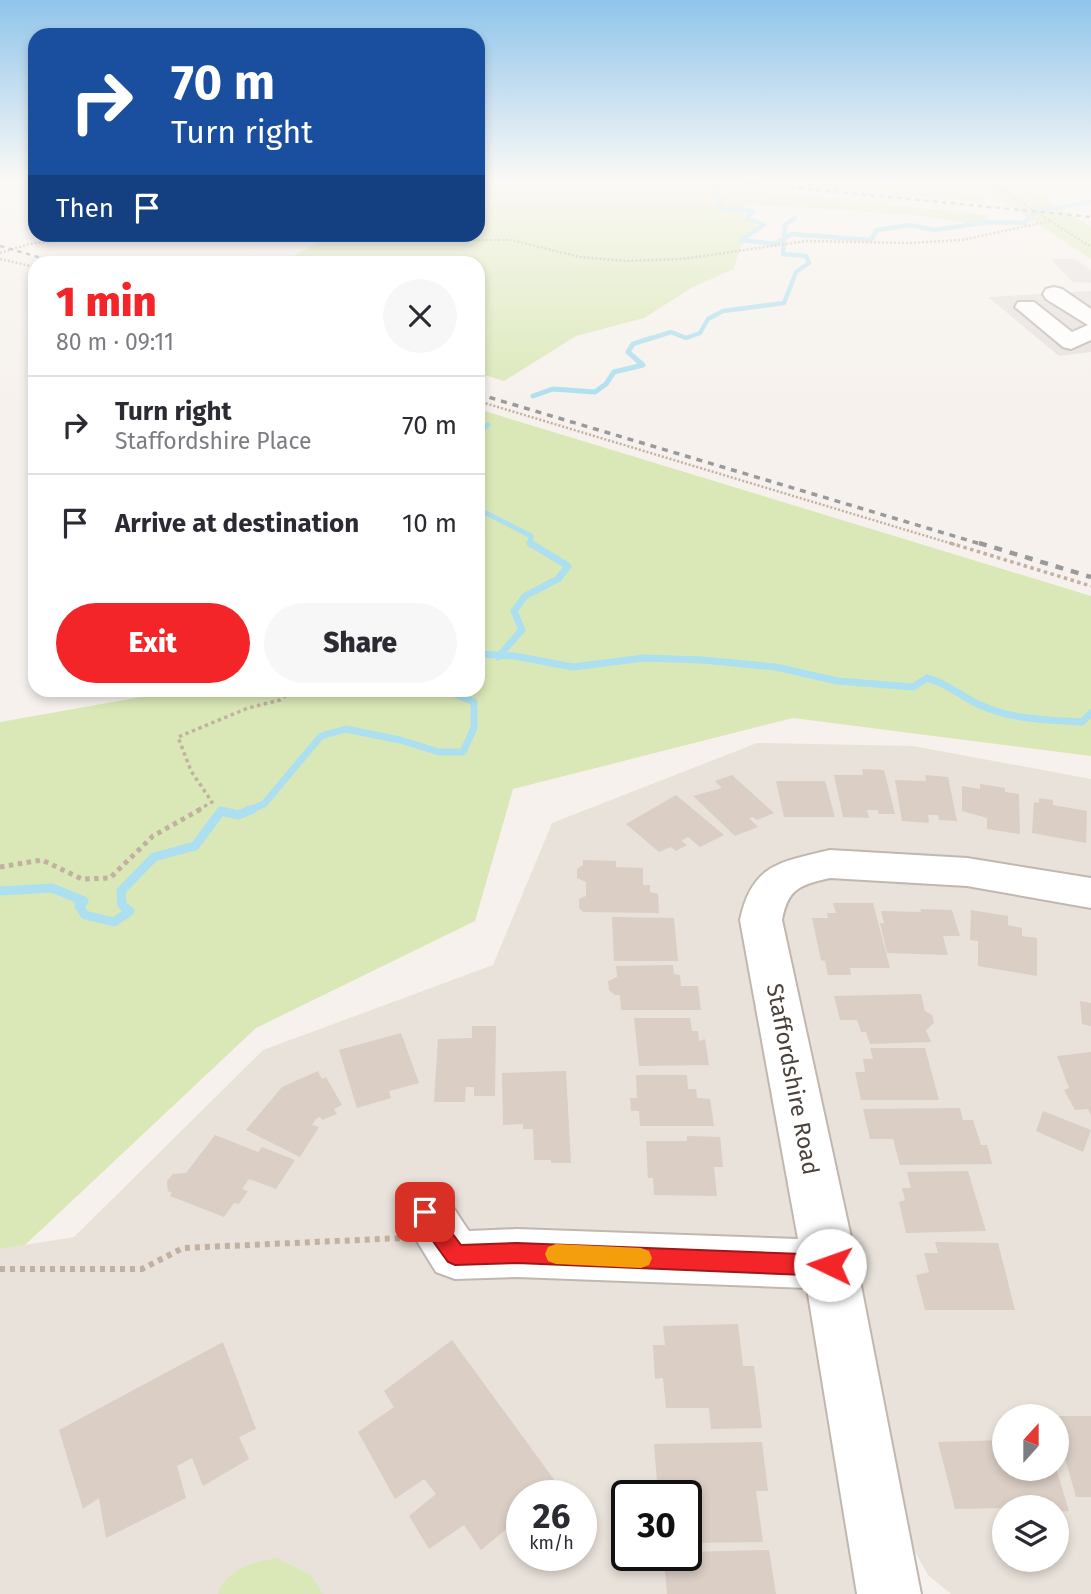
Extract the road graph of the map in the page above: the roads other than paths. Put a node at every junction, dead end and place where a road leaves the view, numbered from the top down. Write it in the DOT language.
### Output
graph roads {
  1 [pos="1054,294"];
  2 [pos="1026,307"];
  3 [pos="1091,319"];
  4 [pos="1091,331"];
  5 [pos="1091,893"];
  6 [pos="434,1225"];
  7 [pos="830,1265"];
  8 [pos="889,1594"];
  1 -- 3 [label="street"];
  2 -- 4 [label="street"];
  5 -- 7 [label="street, Staffordshire Road"];
  6 -- 7 [label="street"];
  7 -- 8 [label="street, Staffordshire Road"];
}
